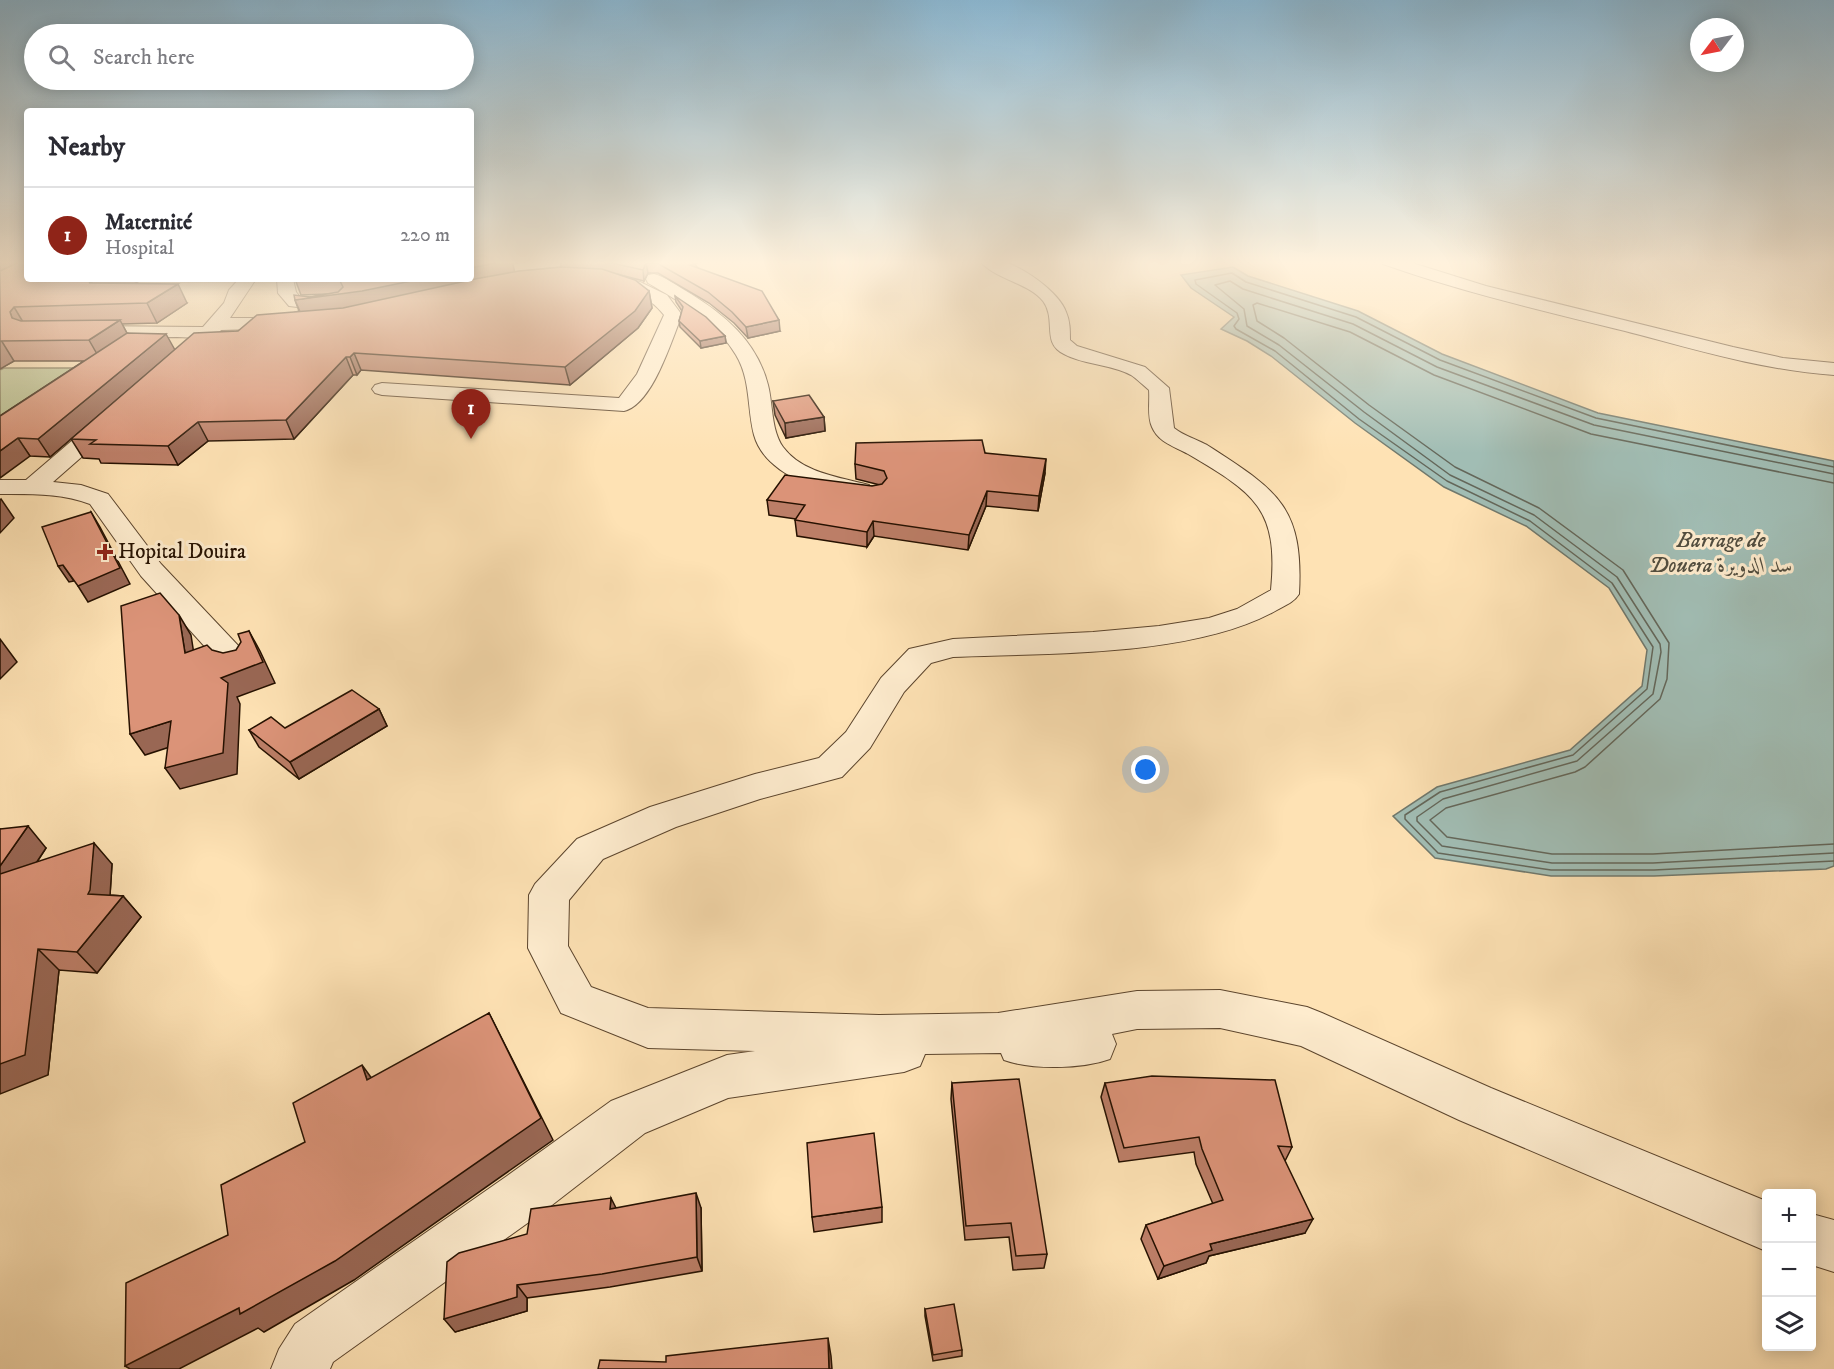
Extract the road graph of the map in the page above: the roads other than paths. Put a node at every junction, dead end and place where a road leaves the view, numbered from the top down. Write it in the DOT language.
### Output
graph roads {
  1 [pos="180,325"];
  2 [pos="215,325"];
  3 [pos="284,325"];
  4 [pos="668,325"];
  5 [pos="720,325"];
  6 [pos="1059,325"];
  7 [pos="1615,325"];
  8 [pos="212,329"];
  9 [pos="177,331"];
  10 [pos="66,332"];
  11 [pos="191,348"];
  12 [pos="1834,369"];
  13 [pos="382,389"];
  14 [pos="123,409"];
  15 [pos="32,487"];
  16 [pos="0,488"];
  17 [pos="873,492"];
  18 [pos="236,662"];
  19 [pos="1094,1044"];
  20 [pos="1762,1224"];
  21 [pos="1816,1241"];
  22 [pos="1834,1246"];
  23 [pos="299,1369"];
  1 -- 9 [label="street"];
  2 -- 8 [label="street"];
  3 -- 8 [label="street"];
  4 -- 13 [label="street"];
  5 -- 17 [label="street"];
  6 -- 20 [label="street"];
  7 -- 12 [label="street"];
  8 -- 9 [label="street"];
  8 -- 11 [label="street"];
  9 -- 10 [label="street"];
  14 -- 15 [label="street"];
  15 -- 16 [label="street"];
  15 -- 18 [label="street"];
  19 -- 23 [label="street"];
  21 -- 22 [label="street"];
}
